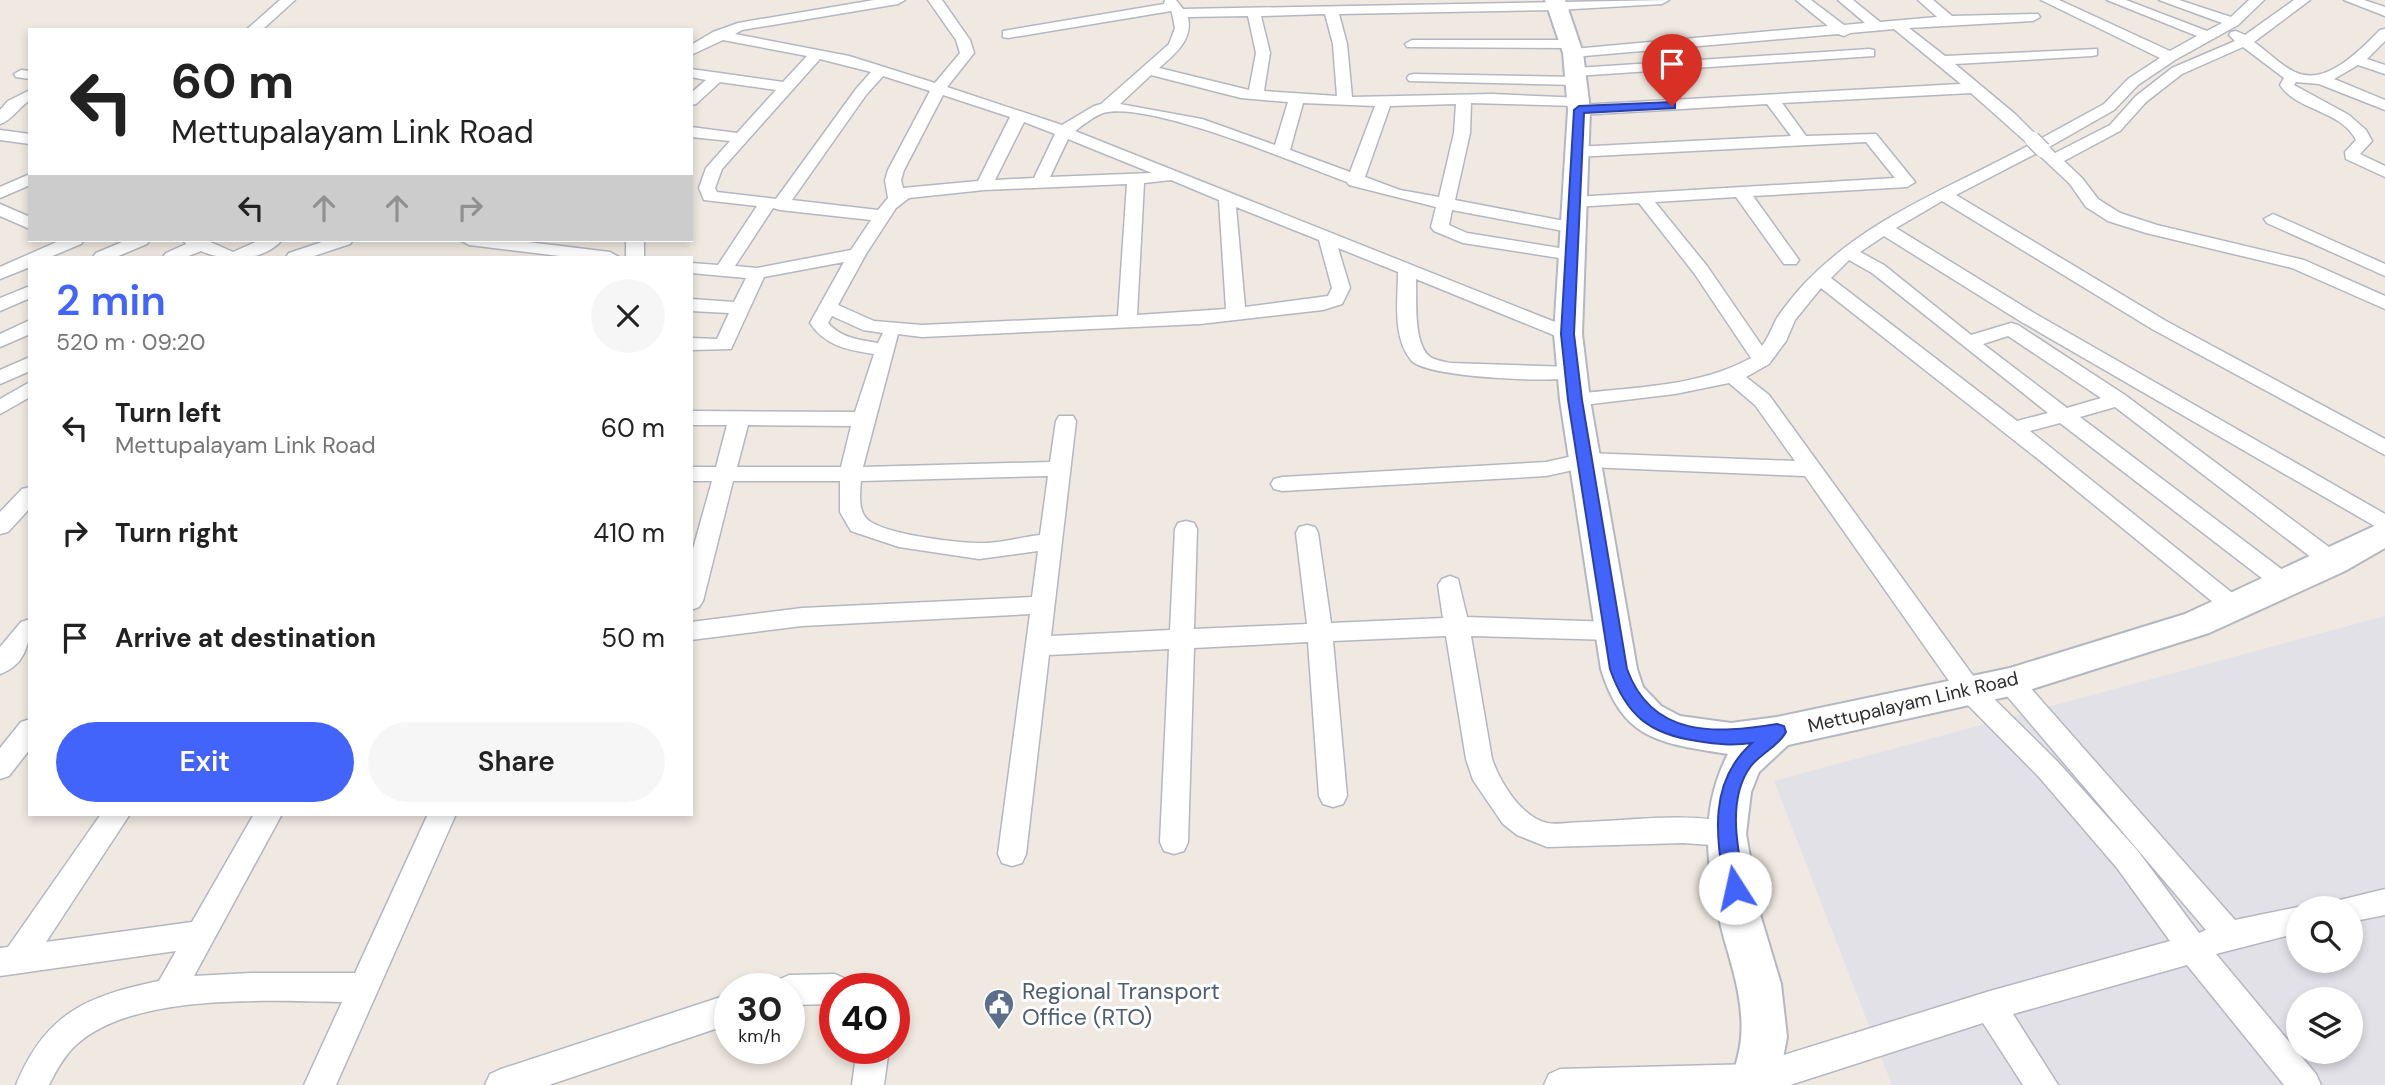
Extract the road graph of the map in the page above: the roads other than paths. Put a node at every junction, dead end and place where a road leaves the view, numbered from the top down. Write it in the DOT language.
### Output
graph roads {
  1 [pos="288,0"];
  2 [pos="898,0"];
  3 [pos="935,0"];
  4 [pos="1662,0"];
  5 [pos="1803,0"];
  6 [pos="1845,0"];
  7 [pos="1925,0"];
  8 [pos="2048,0"];
  9 [pos="2113,0"];
  10 [pos="2166,0"];
  11 [pos="2257,0"];
  12 [pos="2303,0"];
  13 [pos="2351,0"];
  14 [pos="1556,3"];
  15 [pos="1174,6"];
  16 [pos="1412,9"];
  17 [pos="1253,11"];
  18 [pos="1331,11"];
  19 [pos="2385,12"];
  20 [pos="2033,17"];
  21 [pos="1949,20"];
  22 [pos="2229,25"];
  23 [pos="1899,26"];
  24 [pos="1878,27"];
  25 [pos="255,28"];
  26 [pos="1844,32"];
  27 [pos="1008,34"];
  28 [pos="2385,34"];
  29 [pos="718,35"];
  30 [pos="2208,36"];
  31 [pos="2246,41"];
  32 [pos="1412,44"];
  33 [pos="693,50"];
  34 [pos="2092,52"];
  35 [pos="818,53"];
  36 [pos="1869,53"];
  37 [pos="2170,57"];
  38 [pos="2357,60"];
  39 [pos="1941,61"];
  40 [pos="2385,70"];
  41 [pos="880,71"];
  42 [pos="1150,71"];
  43 [pos="693,73"];
  44 [pos="717,77"];
  45 [pos="1575,77"];
  46 [pos="2292,77"];
  47 [pos="1414,78"];
  48 [pos="2322,79"];
  49 [pos="785,88"];
  50 [pos="939,88"];
  51 [pos="1976,88"];
  52 [pos="28,95"];
  53 [pos="1255,95"];
  54 [pos="1297,96"];
  55 [pos="1770,98"];
  56 [pos="693,99"];
  57 [pos="1464,99"];
  58 [pos="1345,100"];
  59 [pos="1416,100"];
  60 [pos="1384,102"];
  61 [pos="2385,105"];
  62 [pos="1107,107"];
  63 [pos="1019,115"];
  64 [pos="0,119"];
  65 [pos="1064,131"];
  66 [pos="693,132"];
  67 [pos="0,135"];
  68 [pos="742,138"];
  69 [pos="28,139"];
  70 [pos="1801,139"];
  71 [pos="2043,150"];
  72 [pos="1575,152"];
  73 [pos="1281,153"];
  74 [pos="2385,173"];
  75 [pos="1175,177"];
  76 [pos="1136,178"];
  77 [pos="28,180"];
  78 [pos="700,182"];
  79 [pos="1040,182"];
  80 [pos="1355,182"];
  81 [pos="984,185"];
  82 [pos="1741,192"];
  83 [pos="1941,194"];
  84 [pos="0,197"];
  85 [pos="1227,197"];
  86 [pos="896,198"];
  87 [pos="1644,199"];
  88 [pos="774,204"];
  89 [pos="1444,205"];
  90 [pos="883,216"];
  91 [pos="2273,219"];
  92 [pos="28,222"];
  93 [pos="1574,228"];
  94 [pos="1884,228"];
  95 [pos="1327,239"];
  96 [pos="66,242"];
  97 [pos="136,242"];
  98 [pos="197,242"];
  99 [pos="269,242"];
  100 [pos="338,242"];
  101 [pos="485,242"];
  102 [pos="1847,252"];
  103 [pos="857,254"];
  104 [pos="38,256"];
  105 [pos="104,256"];
  106 [pos="174,256"];
  107 [pos="227,256"];
  108 [pos="240,256"];
  109 [pos="298,256"];
  110 [pos="602,256"];
  111 [pos="1790,260"];
  112 [pos="28,261"];
  113 [pos="2383,267"];
  114 [pos="693,268"];
  115 [pos="3,270"];
  116 [pos="723,271"];
  117 [pos="1407,271"];
  118 [pos="757,273"];
  119 [pos="1821,279"];
  120 [pos="28,292"];
  121 [pos="2385,303"];
  122 [pos="0,305"];
  123 [pos="693,305"];
  124 [pos="827,307"];
  125 [pos="741,308"];
  126 [pos="1236,315"];
  127 [pos="1127,322"];
  128 [pos="28,327"];
  129 [pos="1567,334"];
  130 [pos="889,340"];
  131 [pos="0,341"];
  132 [pos="1968,342"];
  133 [pos="693,344"];
  134 [pos="1762,360"];
  135 [pos="28,364"];
  136 [pos="1734,376"];
  137 [pos="0,378"];
  138 [pos="1573,386"];
  139 [pos="28,389"];
  140 [pos="2118,400"];
  141 [pos="0,408"];
  142 [pos="2067,416"];
  143 [pos="693,418"];
  144 [pos="739,419"];
  145 [pos="864,419"];
  146 [pos="1066,421"];
  147 [pos="2014,429"];
  148 [pos="2385,447"];
  149 [pos="1587,460"];
  150 [pos="1060,469"];
  151 [pos="1812,469"];
  152 [pos="693,474"];
  153 [pos="852,474"];
  154 [pos="724,475"];
  155 [pos="1282,484"];
  156 [pos="28,496"];
  157 [pos="2385,524"];
  158 [pos="0,526"];
  159 [pos="1186,529"];
  160 [pos="1307,533"];
  161 [pos="2385,533"];
  162 [pos="1051,543"];
  163 [pos="2333,562"];
  164 [pos="2284,583"];
  165 [pos="1450,585"];
  166 [pos="693,593"];
  167 [pos="1043,605"];
  168 [pos="2233,606"];
  169 [pos="1457,626"];
  170 [pos="28,630"];
  171 [pos="693,631"];
  172 [pos="1613,631"];
  173 [pos="1320,635"];
  174 [pos="1182,641"];
  175 [pos="1038,646"];
  176 [pos="0,664"];
  177 [pos="2010,682"];
  178 [pos="1970,691"];
  179 [pos="28,732"];
  180 [pos="1777,732"];
  181 [pos="0,768"];
  182 [pos="1333,796"];
  183 [pos="115,816"];
  184 [pos="267,816"];
  185 [pos="441,816"];
  186 [pos="1726,834"];
  187 [pos="1174,842"];
  188 [pos="1012,854"];
  189 [pos="2385,902"];
  190 [pos="2363,906"];
  191 [pos="2286,923"];
  192 [pos="201,934"];
  193 [pos="2229,935"];
  194 [pos="2193,948"];
  195 [pos="8,961"];
  196 [pos="364,988"];
  197 [pos="168,994"];
  198 [pos="1990,1006"];
  199 [pos="714,1014"];
  200 [pos="871,1064"];
  201 [pos="1755,1082"];
  202 [pos="32,1085"];
  203 [pos="320,1085"];
  204 [pos="501,1085"];
  205 [pos="868,1085"];
  206 [pos="1560,1085"];
  207 [pos="2042,1085"];
  208 [pos="2305,1085"];
  1 -- 25 [label="street"];
  2 -- 29 [label="street"];
  3 -- 50 [label="street"];
  4 -- 14 [label="street"];
  5 -- 26 [label="street"];
  6 -- 24 [label="street"];
  7 -- 21 [label="street"];
  8 -- 37 [label="street"];
  9 -- 30 [label="street"];
  10 -- 22 [label="street"];
  11 -- 22 [label="street"];
  12 -- 31 [label="street"];
  13 -- 19 [label="street"];
  14 -- 16 [label="street"];
  14 -- 45 [label="street, Mettupalayam Link Road"];
  15 -- 17 [label="street"];
  15 -- 27 [label="street"];
  15 -- 42 [label="street"];
  16 -- 18 [label="street"];
  16 -- 32 [label="street"];
  17 -- 18 [label="street"];
  17 -- 53 [label="street"];
  18 -- 58 [label="street"];
  20 -- 21 [label="street"];
  21 -- 23 [label="street"];
  22 -- 30 [label="street"];
  22 -- 31 [label="street"];
  23 -- 24 [label="street"];
  23 -- 39 [label="street"];
  24 -- 26 [label="street"];
  26 -- 45 [label="street"];
  28 -- 38 [label="street"];
  29 -- 33 [label="street"];
  29 -- 35 [label="street"];
  30 -- 37 [label="street"];
  31 -- 46 [label="street"];
  31 -- 71 [label="street"];
  32 -- 45 [label="street"];
  32 -- 47 [label="street"];
  34 -- 39 [label="street"];
  35 -- 41 [label="street"];
  35 -- 49 [label="street"];
  36 -- 45 [label="street"];
  37 -- 83 [label="street"];
  38 -- 40 [label="street"];
  38 -- 48 [label="street"];
  39 -- 51 [label="street"];
  41 -- 50 [label="street"];
  41 -- 88 [label="street"];
  42 -- 53 [label="street"];
  42 -- 62 [label="street"];
  43 -- 44 [label="street"];
  44 -- 49 [label="street"];
  44 -- 56 [label="street"];
  45 -- 47 [label="street"];
  45 -- 55 [label="street"];
  45 -- 57 [label="street"];
  45 -- 72 [label="street, Mettupalayam Link Road"];
  46 -- 48 [label="street"];
  46 -- 74 [label="street"];
  47 -- 59 [label="street"];
  48 -- 61 [label="street"];
  49 -- 68 [label="street"];
  50 -- 63 [label="street"];
  50 -- 86 [label="street"];
  51 -- 55 [label="street"];
  51 -- 71 [label="street"];
  52 -- 64 [label="street"];
  53 -- 54 [label="street"];
  54 -- 58 [label="street"];
  54 -- 73 [label="street"];
  55 -- 70 [label="street"];
  57 -- 59 [label="street"];
  57 -- 89 [label="street"];
  58 -- 60 [label="street"];
  59 -- 60 [label="street"];
  60 -- 80 [label="street"];
  62 -- 65 [label="street"];
  62 -- 73 [label="street"];
  63 -- 65 [label="street"];
  63 -- 81 [label="street"];
  65 -- 75 [label="street"];
  65 -- 79 [label="street"];
  66 -- 68 [label="street"];
  67 -- 69 [label="street"];
  68 -- 78 [label="street"];
  70 -- 72 [label="street"];
  70 -- 82 [label="street"];
  71 -- 121 [label="street"];
  72 -- 93 [label="street, Mettupalayam Link Road"];
  73 -- 80 [label="street"];
  75 -- 76 [label="street"];
  75 -- 85 [label="street"];
  76 -- 79 [label="street"];
  76 -- 127 [label="street"];
  77 -- 84 [label="street"];
  78 -- 88 [label="street"];
  79 -- 81 [label="street"];
  80 -- 89 [label="street"];
  81 -- 86 [label="street"];
  82 -- 87 [label="street"];
  82 -- 111 [label="street"];
  83 -- 94 [label="street"];
  83 -- 148 [label="street"];
  84 -- 92 [label="street"];
  85 -- 95 [label="street"];
  85 -- 126 [label="street"];
  86 -- 90 [label="street"];
  87 -- 93 [label="street"];
  87 -- 134 [label="street"];
  88 -- 90 [label="street"];
  88 -- 116 [label="street"];
  89 -- 93 [label="street"];
  89 -- 93 [label="street"];
  90 -- 103 [label="street"];
  91 -- 113 [label="street"];
  93 -- 129 [label="street, Mettupalayam Link Road"];
  94 -- 102 [label="street"];
  94 -- 157 [label="street"];
  95 -- 117 [label="street"];
  95 -- 126 [label="street"];
  96 -- 104 [label="street"];
  97 -- 105 [label="street"];
  98 -- 106 [label="street"];
  98 -- 107 [label="street"];
  99 -- 108 [label="street"];
  100 -- 109 [label="street"];
  101 -- 110 [label="street"];
  102 -- 119 [label="street"];
  102 -- 132 [label="street"];
  103 -- 118 [label="street"];
  103 -- 124 [label="street"];
  112 -- 115 [label="street"];
  114 -- 116 [label="street"];
  116 -- 118 [label="street"];
  117 -- 129 [label="street"];
  117 -- 138 [label="street"];
  118 -- 125 [label="street"];
  119 -- 134 [label="street"];
  119 -- 147 [label="street"];
  120 -- 122 [label="street"];
  123 -- 125 [label="street"];
  124 -- 130 [label="street"];
  124 -- 130 [label="street"];
  125 -- 133 [label="street"];
  126 -- 127 [label="street"];
  127 -- 130 [label="street"];
  128 -- 131 [label="street"];
  129 -- 138 [label="street, Mettupalayam Link Road"];
  130 -- 145 [label="street"];
  132 -- 140 [label="street"];
  132 -- 142 [label="street"];
  134 -- 136 [label="street"];
  135 -- 137 [label="street"];
  136 -- 138 [label="street"];
  136 -- 151 [label="street"];
  138 -- 149 [label="street, Mettupalayam Link Road"];
  139 -- 141 [label="street"];
  140 -- 142 [label="street"];
  140 -- 163 [label="street"];
  142 -- 147 [label="street"];
  142 -- 164 [label="street"];
  143 -- 144 [label="street"];
  144 -- 145 [label="street"];
  144 -- 154 [label="street"];
  145 -- 153 [label="street"];
  146 -- 150 [label="street"];
  147 -- 168 [label="street"];
  149 -- 151 [label="street"];
  149 -- 155 [label="street"];
  149 -- 172 [label="street, Mettupalayam Link Road"];
  150 -- 153 [label="street"];
  150 -- 162 [label="street"];
  151 -- 178 [label="street"];
  152 -- 154 [label="street"];
  153 -- 154 [label="street"];
  153 -- 162 [label="street"];
  154 -- 166 [label="street"];
  156 -- 158 [label="street"];
  159 -- 174 [label="street"];
  160 -- 173 [label="street"];
  161 -- 163 [label="street, Mettupalayam Link Road"];
  162 -- 167 [label="street"];
  163 -- 164 [label="street, Mettupalayam Link Road"];
  164 -- 168 [label="street, Mettupalayam Link Road"];
  165 -- 169 [label="street"];
  167 -- 171 [label="street"];
  167 -- 175 [label="street"];
  168 -- 177 [label="street, Mettupalayam Link Road"];
  169 -- 172 [label="street"];
  169 -- 173 [label="street"];
  169 -- 186 [label="street"];
  170 -- 176 [label="street"];
  172 -- 180 [label="street, Mettupalayam Link Road"];
  173 -- 174 [label="street"];
  173 -- 182 [label="street"];
  174 -- 175 [label="street"];
  174 -- 187 [label="street"];
  175 -- 188 [label="street"];
  177 -- 178 [label="street, Mettupalayam Link Road"];
  177 -- 193 [label="street"];
  178 -- 180 [label="street, Mettupalayam Link Road"];
  178 -- 194 [label="street"];
  179 -- 181 [label="street"];
  180 -- 186 [label="street"];
  183 -- 195 [label="street"];
  184 -- 192 [label="street"];
  185 -- 196 [label="street"];
  186 -- 201 [label="street"];
  189 -- 190 [label="street"];
  191 -- 193 [label="street"];
  192 -- 195 [label="street"];
  192 -- 197 [label="street"];
  193 -- 194 [label="street"];
  194 -- 198 [label="street"];
  194 -- 208 [label="street"];
  196 -- 197 [label="street"];
  196 -- 203 [label="street"];
  197 -- 202 [label="street"];
  198 -- 201 [label="street"];
  198 -- 207 [label="street"];
  199 -- 204 [label="street"];
  200 -- 205 [label="street"];
  201 -- 206 [label="street"];
}
